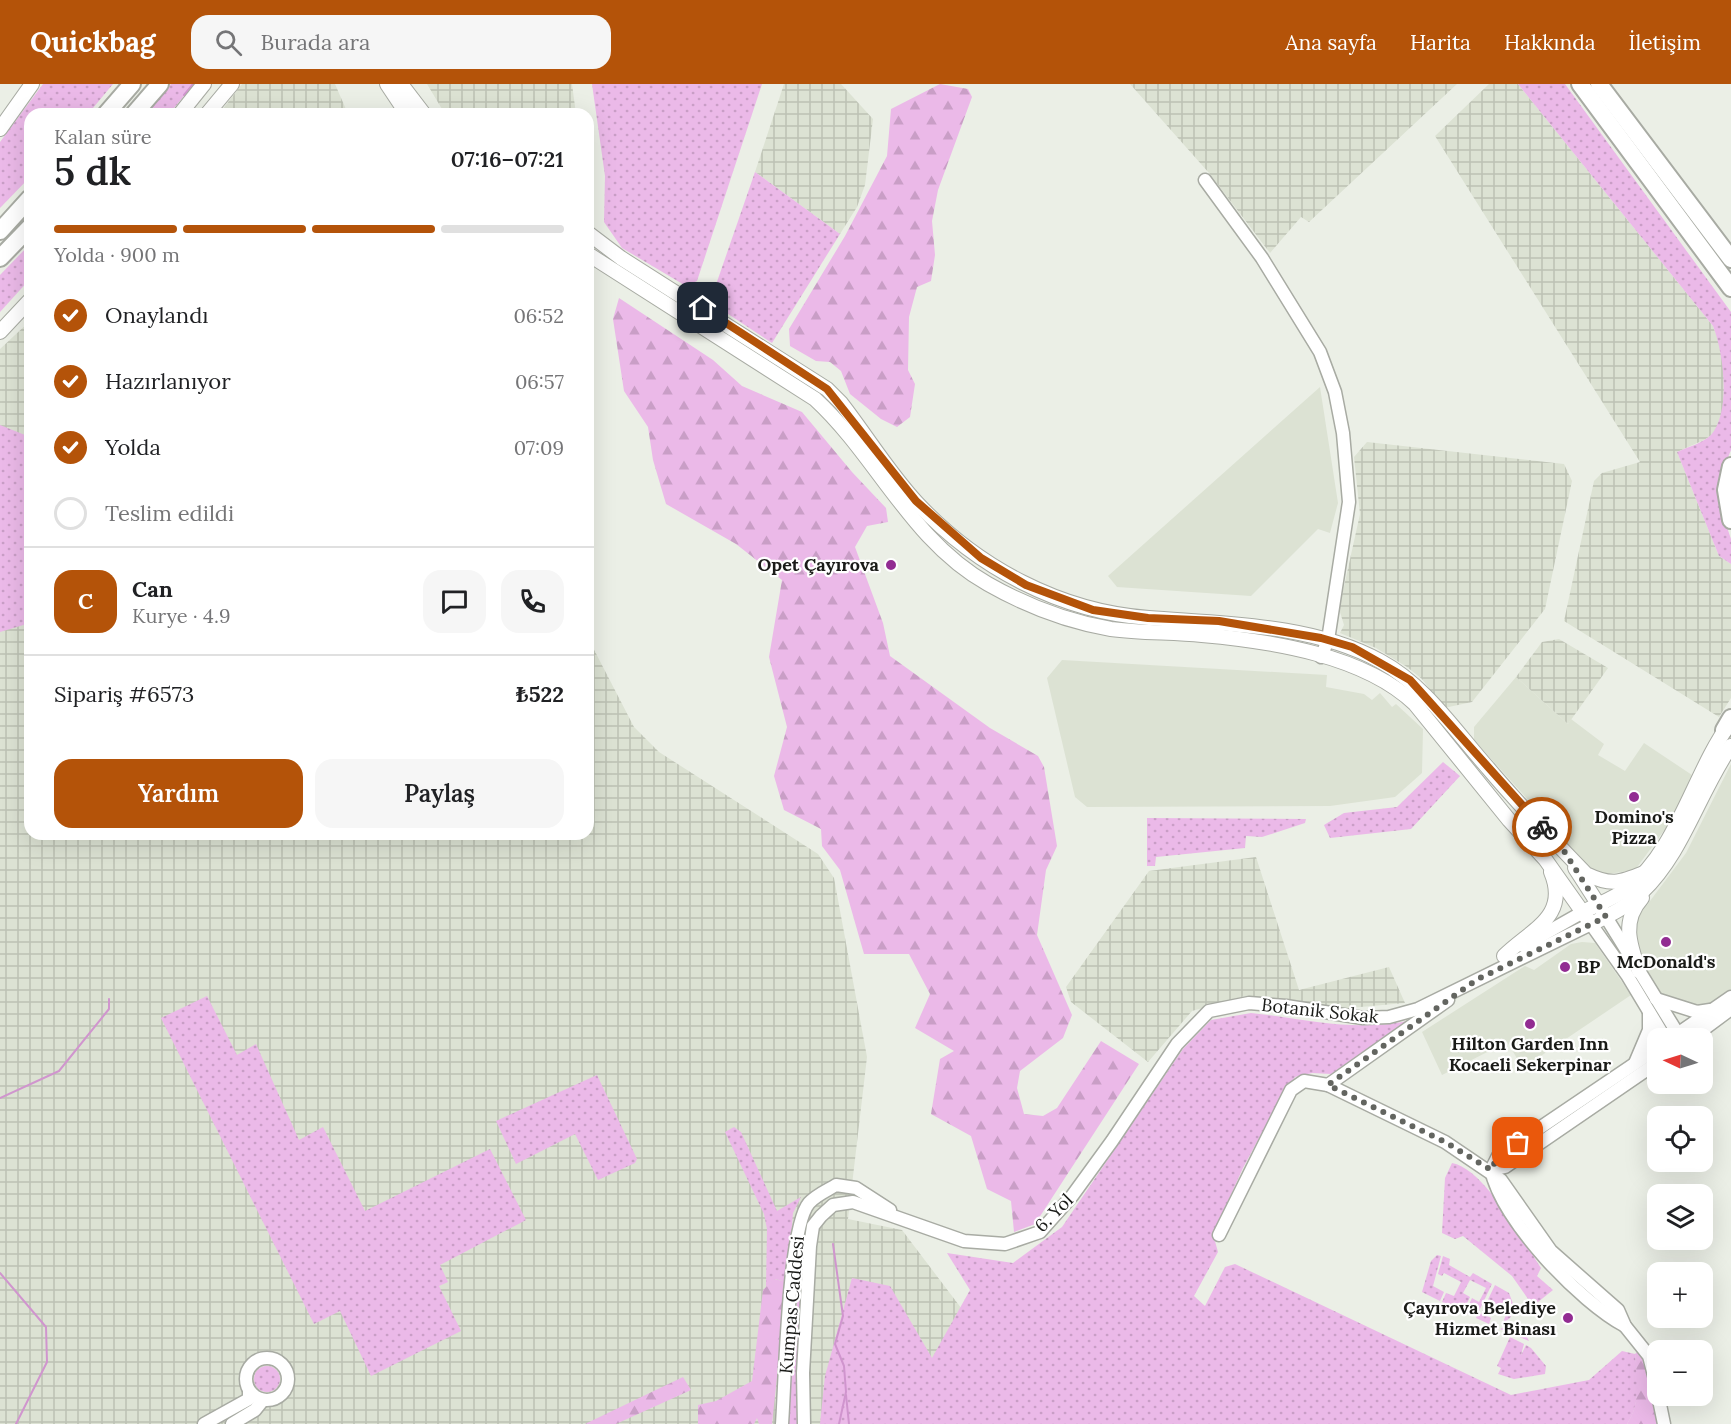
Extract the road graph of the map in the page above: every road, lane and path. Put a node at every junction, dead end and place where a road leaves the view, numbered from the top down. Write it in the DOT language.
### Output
graph roads {
  1 [pos="32,84"];
  2 [pos="132,84"];
  3 [pos="160,84"];
  4 [pos="204,84"];
  5 [pos="231,84"];
  6 [pos="387,84"];
  7 [pos="401,84"];
  8 [pos="1580,84"];
  9 [pos="1599,84"];
  10 [pos="111,108"];
  11 [pos="139,108"];
  12 [pos="185,108"];
  13 [pos="212,108"];
  14 [pos="403,108"];
  15 [pos="419,108"];
  16 [pos="2,123"];
  17 [pos="1205,180"];
  18 [pos="1672,182"];
  19 [pos="24,205"];
  20 [pos="1687,230"];
  21 [pos="0,231"];
  22 [pos="24,233"];
  23 [pos="594,238"];
  24 [pos="1731,248"];
  25 [pos="0,258"];
  26 [pos="594,258"];
  27 [pos="1731,259"];
  28 [pos="1731,288"];
  29 [pos="1731,301"];
  30 [pos="24,306"];
  31 [pos="0,332"];
  32 [pos="1731,466"];
  33 [pos="1731,520"];
  34 [pos="1328,640"];
  35 [pos="1322,657"];
  36 [pos="1729,729"];
  37 [pos="1564,851"];
  38 [pos="1545,860"];
  39 [pos="1644,873"];
  40 [pos="1659,873"];
  41 [pos="1598,904"];
  42 [pos="1583,912"];
  43 [pos="1606,917"];
  44 [pos="1591,924"];
  45 [pos="1504,956"];
  46 [pos="1639,971"];
  47 [pos="1478,979"];
  48 [pos="1731,997"];
  49 [pos="1656,999"];
  50 [pos="1731,1009"];
  51 [pos="1649,1010"];
  52 [pos="1714,1010"];
  53 [pos="1659,1028"];
  54 [pos="1670,1028"];
  55 [pos="1686,1028"];
  56 [pos="1705,1028"];
  57 [pos="1647,1055"];
  58 [pos="1634,1064"];
  59 [pos="1647,1070"];
  60 [pos="1328,1085"];
  61 [pos="1112,1141"];
  62 [pos="1491,1170"];
  63 [pos="903,1220"];
  64 [pos="1219,1235"];
  65 [pos="1647,1354"];
  66 [pos="249,1391"];
  67 [pos="263,1400"];
  68 [pos="1661,1406"];
  69 [pos="204,1424"];
  70 [pos="232,1424"];
  71 [pos="782,1424"];
  72 [pos="804,1424"];
  73 [pos="1664,1424"];
  1 -- 16 [label="main road"];
  2 -- 10 [label="highway"];
  3 -- 11 [label="highway"];
  4 -- 12 [label="main road"];
  5 -- 13 [label="main road"];
  6 -- 14 [label="main road"];
  7 -- 15 [label="main road"];
  8 -- 20 [label="highway"];
  9 -- 18 [label="highway"];
  17 -- 34 [label="street"];
  18 -- 24 [label="highway"];
  18 -- 27 [label="highway"];
  19 -- 21 [label="highway"];
  20 -- 28 [label="highway"];
  20 -- 29 [label="highway"];
  22 -- 25 [label="highway"];
  23 -- 34 [label="main road"];
  26 -- 35 [label="main road"];
  30 -- 31 [label="main road"];
  32 -- 33 [label="highway"];
  34 -- 35 [label="street"];
  34 -- 37 [label="main road"];
  35 -- 38 [label="main road"];
  36 -- 39 [label="main road"];
  36 -- 40 [label="main road"];
  37 -- 39 [label="main road"];
  37 -- 41 [label="main road"];
  38 -- 42 [label="main road"];
  38 -- 45 [label="main road"];
  39 -- 41 [label="main road"];
  40 -- 43 [label="main road"];
  40 -- 46 [label="main road"];
  41 -- 42 [label="main road"];
  41 -- 43 [label="main road"];
  42 -- 44 [label="main road"];
  42 -- 45 [label="street"];
  43 -- 44 [label="main road"];
  43 -- 46 [label="street"];
  44 -- 47 [label="street"];
  44 -- 51 [label="street"];
  45 -- 47 [label="street"];
  46 -- 49 [label="street"];
  47 -- 60 [label="street"];
  47 -- 61 [label="street, Botanik Sokak"];
  48 -- 52 [label="street"];
  49 -- 52 [label="street"];
  49 -- 54 [label="street"];
  50 -- 56 [label="street"];
  51 -- 53 [label="street"];
  51 -- 58 [label="street"];
  52 -- 55 [label="street"];
  57 -- 58 [label="street"];
  58 -- 62 [label="street"];
  59 -- 62 [label="street"];
  60 -- 62 [label="street"];
  60 -- 64 [label="street"];
  61 -- 63 [label="street, 6. Yol"];
  62 -- 65 [label="street"];
  63 -- 71 [label="street, Kumpas Caddesi"];
  63 -- 72 [label="street, Kumpas Caddesi"];
  66 -- 67 [label="street"];
  66 -- 67 [label="street"];
  66 -- 69 [label="street"];
  67 -- 70 [label="street"];
  68 -- 73 [label="street"];
}
